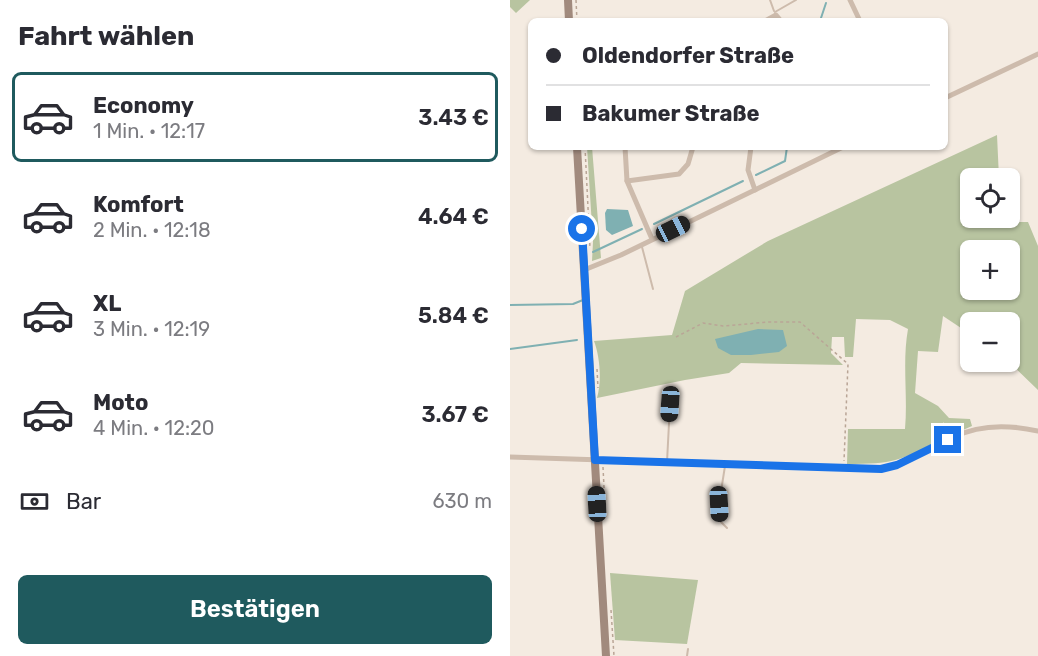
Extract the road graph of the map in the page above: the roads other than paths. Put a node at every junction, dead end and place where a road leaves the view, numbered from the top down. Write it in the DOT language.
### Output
graph roads {
  1 [pos="568,0"];
  2 [pos="770,0"];
  3 [pos="796,0"];
  4 [pos="850,0"];
  5 [pos="775,13"];
  6 [pos="569,18"];
  7 [pos="769,18"];
  8 [pos="779,18"];
  9 [pos="859,18"];
  10 [pos="1038,54"];
  11 [pos="948,97"];
  12 [pos="577,150"];
  13 [pos="625,150"];
  14 [pos="692,150"];
  15 [pos="751,150"];
  16 [pos="837,150"];
  17 [pos="627,181"];
  18 [pos="755,190"];
  19 [pos="652,239"];
  20 [pos="641,244"];
  21 [pos="584,270"];
  22 [pos="652,289"];
  23 [pos="670,404"];
  24 [pos="1038,431"];
  25 [pos="510,457"];
  26 [pos="595,460"];
  27 [pos="667,462"];
  28 [pos="726,463"];
  29 [pos="727,528"];
  30 [pos="688,649"];
  31 [pos="606,656"];
  32 [pos="687,656"];
  1 -- 6 [label="main road"];
  2 -- 5 [label="lane"];
  3 -- 5 [label="lane"];
  4 -- 9 [label="street"];
  5 -- 7 [label="street"];
  5 -- 8 [label="street"];
  10 -- 11 [label="street"];
  12 -- 21 [label="main road"];
  13 -- 17 [label="street"];
  14 -- 17 [label="street"];
  15 -- 18 [label="street"];
  16 -- 18 [label="street"];
  17 -- 19 [label="street"];
  18 -- 19 [label="street"];
  19 -- 20 [label="street"];
  20 -- 21 [label="street"];
  20 -- 22 [label="lane"];
  21 -- 26 [label="main road"];
  23 -- 27 [label="lane"];
  24 -- 28 [label="street"];
  25 -- 26 [label="street"];
  26 -- 27 [label="street"];
  26 -- 31 [label="main road"];
  27 -- 28 [label="street"];
  28 -- 29 [label="lane"];
  30 -- 32 [label="lane"];
}
